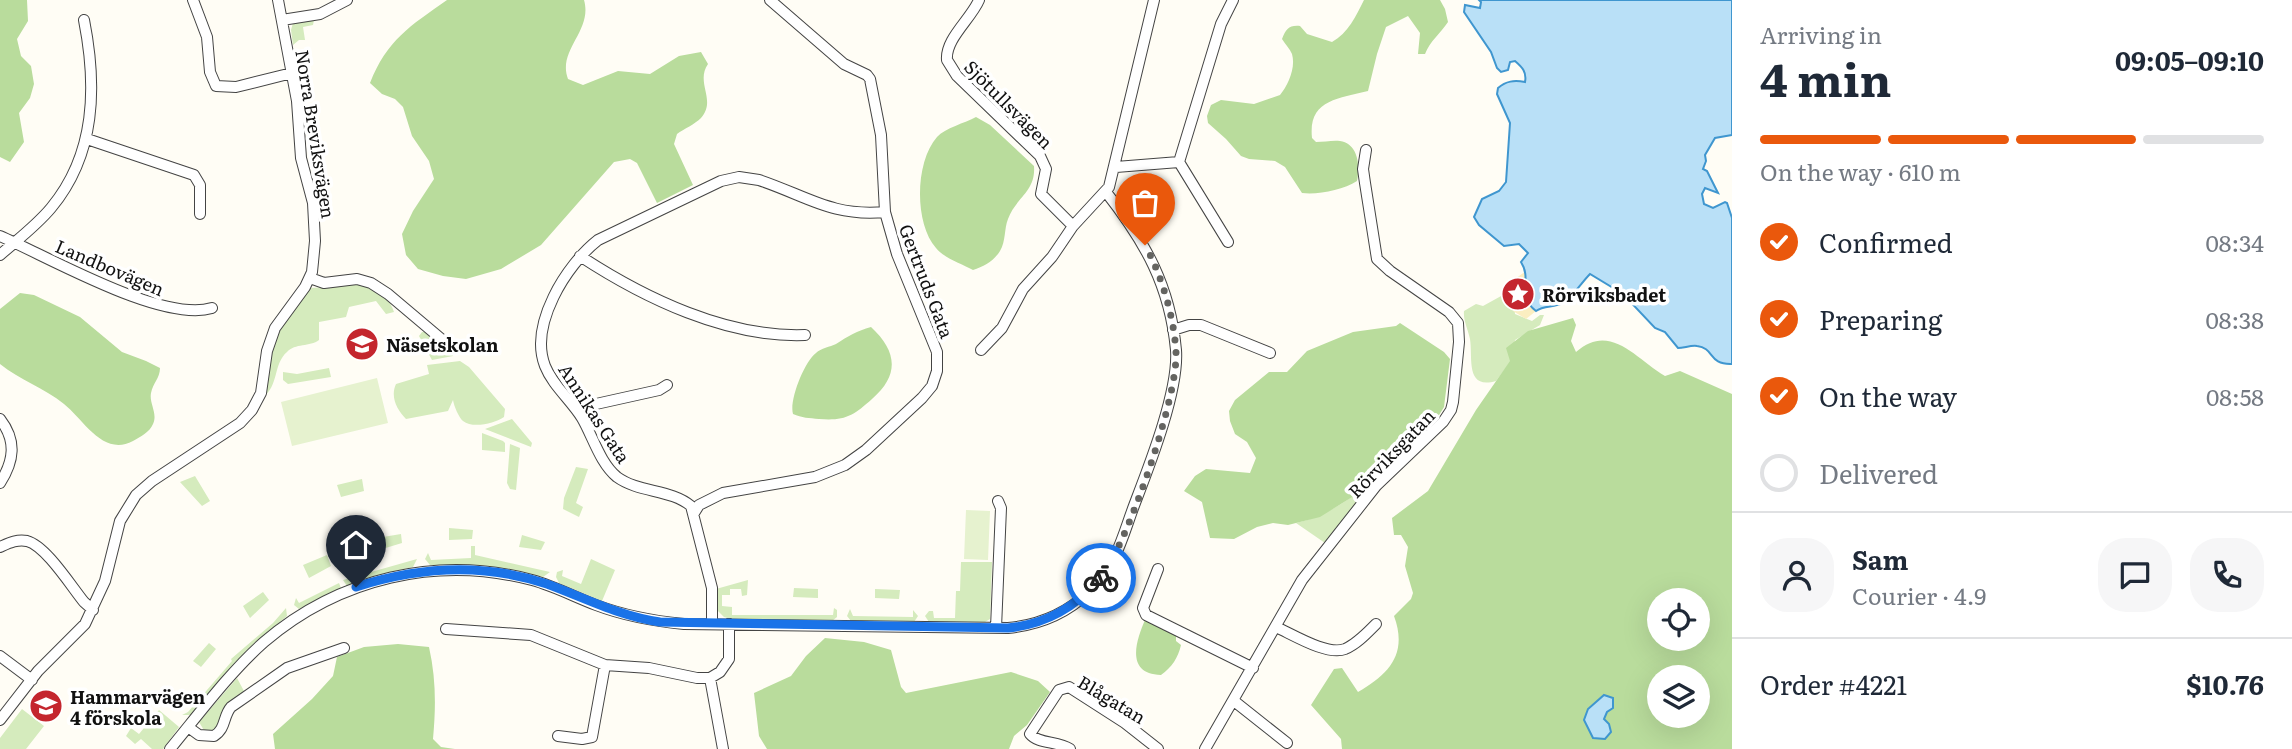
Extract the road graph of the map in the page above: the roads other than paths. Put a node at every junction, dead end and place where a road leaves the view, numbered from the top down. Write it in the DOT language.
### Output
graph roads {
  1 [pos="193,0"];
  2 [pos="278,0"];
  3 [pos="347,0"];
  4 [pos="770,0"];
  5 [pos="979,0"];
  6 [pos="1154,0"];
  7 [pos="1233,0"];
  8 [pos="84,20"];
  9 [pos="282,20"];
  10 [pos="292,72"];
  11 [pos="87,139"];
  12 [pos="1366,150"];
  13 [pos="1179,162"];
  14 [pos="1116,167"];
  15 [pos="1106,192"];
  16 [pos="886,212"];
  17 [pos="200,214"];
  18 [pos="1073,226"];
  19 [pos="0,236"];
  20 [pos="15,242"];
  21 [pos="1228,242"];
  22 [pos="0,255"];
  23 [pos="580,256"];
  24 [pos="310,278"];
  25 [pos="212,308"];
  26 [pos="1173,330"];
  27 [pos="806,335"];
  28 [pos="452,348"];
  29 [pos="981,349"];
  30 [pos="1270,353"];
  31 [pos="667,385"];
  32 [pos="578,411"];
  33 [pos="0,419"];
  34 [pos="0,484"];
  35 [pos="998,501"];
  36 [pos="694,513"];
  37 [pos="0,547"];
  38 [pos="1158,569"];
  39 [pos="93,610"];
  40 [pos="712,624"];
  41 [pos="729,624"];
  42 [pos="1376,624"];
  43 [pos="1276,627"];
  44 [pos="996,628"];
  45 [pos="446,629"];
  46 [pos="344,648"];
  47 [pos="0,656"];
  48 [pos="605,665"];
  49 [pos="1253,668"];
  50 [pos="710,678"];
  51 [pos="32,680"];
  52 [pos="1234,701"];
  53 [pos="0,720"];
  54 [pos="188,727"];
  55 [pos="558,736"];
  56 [pos="1287,743"];
  57 [pos="170,749"];
  58 [pos="723,749"];
  59 [pos="1070,749"];
  60 [pos="1158,749"];
  61 [pos="1205,749"];
  1 -- 10 [label="street"];
  2 -- 9 [label="street, Norra Breviksvägen"];
  3 -- 9 [label="street"];
  4 -- 16 [label="street, Gertruds Gata"];
  5 -- 18 [label="street, Sjötullsvägen"];
  6 -- 14 [label="street"];
  7 -- 13 [label="street"];
  8 -- 11 [label="street"];
  9 -- 10 [label="street, Norra Breviksvägen"];
  10 -- 24 [label="street, Norra Breviksvägen"];
  11 -- 17 [label="street"];
  11 -- 20 [label="street"];
  12 -- 43 [label="street, Rörviksgatan"];
  13 -- 14 [label="street"];
  13 -- 21 [label="street"];
  14 -- 15 [label="street"];
  15 -- 18 [label="street"];
  15 -- 26 [label="street"];
  16 -- 23 [label="street, Annikas Gata"];
  16 -- 36 [label="street, Gertruds Gata"];
  18 -- 29 [label="street"];
  19 -- 20 [label="street, Landbovägen"];
  20 -- 22 [label="street"];
  20 -- 25 [label="street, Landbovägen"];
  23 -- 27 [label="street"];
  23 -- 32 [label="street, Annikas Gata"];
  24 -- 28 [label="street"];
  24 -- 39 [label="street, Norra Breviksvägen"];
  26 -- 30 [label="street"];
  26 -- 44 [label="street"];
  31 -- 32 [label="street"];
  32 -- 36 [label="street, Annikas Gata"];
  33 -- 34 [label="street"];
  35 -- 44 [label="street"];
  36 -- 40 [label="street"];
  37 -- 39 [label="street"];
  38 -- 49 [label="street"];
  39 -- 51 [label="street, Norra Breviksvägen"];
  40 -- 41 [label="street"];
  40 -- 54 [label="street"];
  41 -- 44 [label="street"];
  41 -- 50 [label="street"];
  42 -- 43 [label="street"];
  43 -- 49 [label="street, Rörviksgatan"];
  45 -- 48 [label="street"];
  46 -- 54 [label="street"];
  47 -- 51 [label="street"];
  48 -- 50 [label="street"];
  48 -- 55 [label="street"];
  49 -- 52 [label="street, Rörviksgatan"];
  50 -- 58 [label="street"];
  51 -- 53 [label="street, Norra Breviksvägen"];
  52 -- 56 [label="street"];
  52 -- 61 [label="street, Rörviksgatan"];
  54 -- 57 [label="street"];
  59 -- 60 [label="street, Blågatan"];
}
